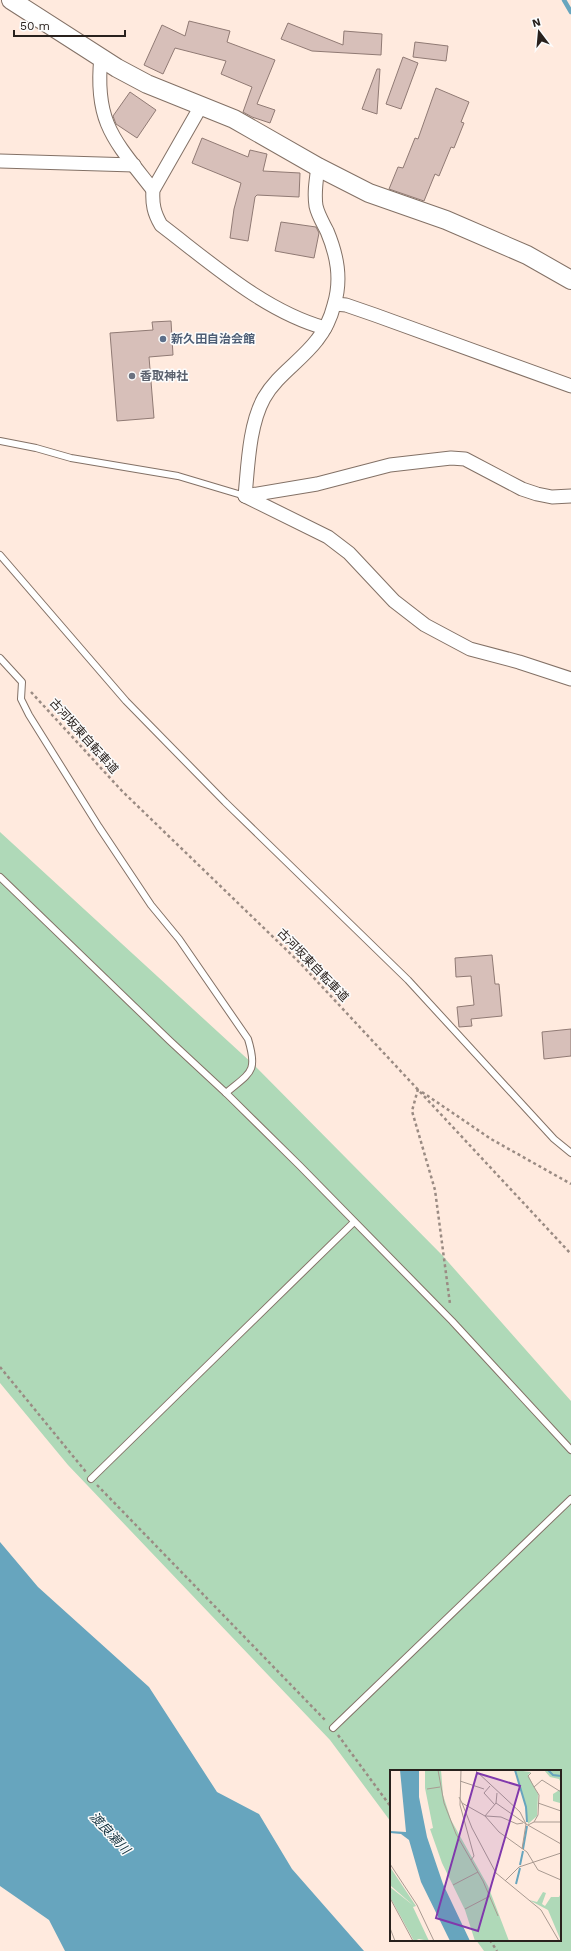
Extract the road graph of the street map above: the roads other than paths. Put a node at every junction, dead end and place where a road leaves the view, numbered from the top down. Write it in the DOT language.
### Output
graph roads {
  1 [pos="11,0"];
  2 [pos="101,57"];
  3 [pos="201,106"];
  4 [pos="0,161"];
  5 [pos="134,165"];
  6 [pos="318,167"];
  7 [pos="153,190"];
  8 [pos="571,280"];
  9 [pos="334,304"];
  10 [pos="325,328"];
  11 [pos="571,386"];
  12 [pos="0,441"];
  13 [pos="245,496"];
  14 [pos="571,496"];
  15 [pos="0,555"];
  16 [pos="0,658"];
  17 [pos="571,679"];
  18 [pos="0,877"];
  19 [pos="226,1093"];
  20 [pos="571,1153"];
  21 [pos="354,1222"];
  22 [pos="571,1450"];
  23 [pos="91,1478"];
  24 [pos="571,1499"];
  25 [pos="333,1728"];
  1 -- 2 [label="street"];
  2 -- 3 [label="street"];
  2 -- 5 [label="street"];
  3 -- 6 [label="street"];
  3 -- 7 [label="street"];
  4 -- 5 [label="street"];
  5 -- 7 [label="street"];
  6 -- 8 [label="street"];
  6 -- 9 [label="street"];
  7 -- 10 [label="street"];
  9 -- 10 [label="street"];
  9 -- 11 [label="street"];
  10 -- 13 [label="street"];
  12 -- 13 [label="lane"];
  13 -- 14 [label="street"];
  13 -- 17 [label="street"];
  15 -- 20 [label="lane"];
  16 -- 19 [label="lane"];
  18 -- 19 [label="lane"];
  19 -- 21 [label="lane"];
  21 -- 22 [label="lane"];
  21 -- 23 [label="lane"];
  24 -- 25 [label="lane"];
}
